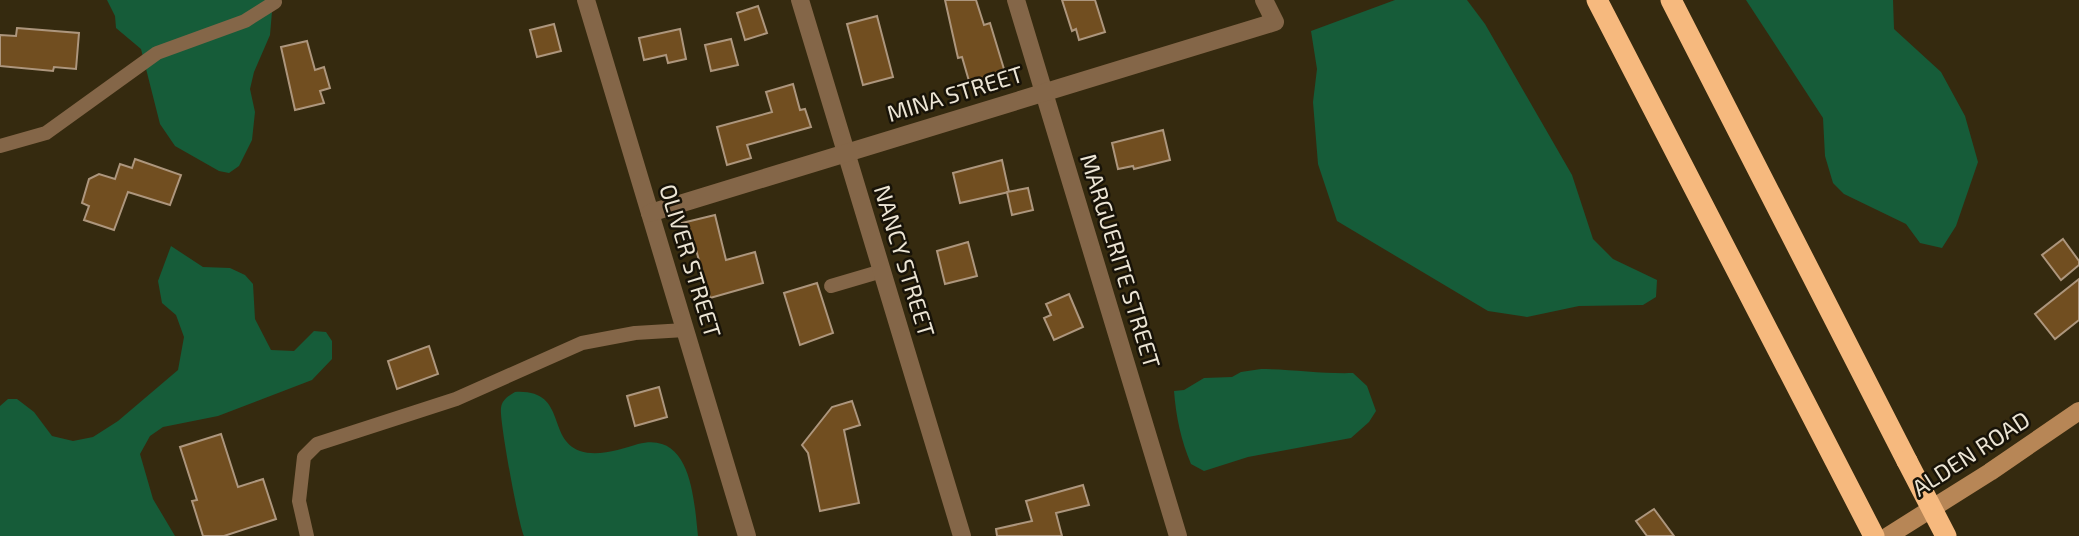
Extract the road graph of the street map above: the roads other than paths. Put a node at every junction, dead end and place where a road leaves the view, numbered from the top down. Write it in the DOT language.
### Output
graph roads {
  1 [pos="586,0"];
  2 [pos="800,0"];
  3 [pos="1016,0"];
  4 [pos="1265,0"];
  5 [pos="1597,0"];
  6 [pos="1671,0"];
  7 [pos="275,2"];
  8 [pos="1044,93"];
  9 [pos="0,146"];
  10 [pos="846,153"];
  11 [pos="650,213"];
  12 [pos="882,271"];
  13 [pos="831,286"];
  14 [pos="685,330"];
  15 [pos="2079,411"];
  16 [pos="307,536"];
  17 [pos="747,536"];
  18 [pos="962,536"];
  19 [pos="1178,536"];
  20 [pos="1874,536"];
  21 [pos="1888,536"];
  22 [pos="1946,536"];
  1 -- 11 [label="street, OLIVER STREET"];
  2 -- 10 [label="street, NANCY STREET"];
  3 -- 8 [label="street, MARGUERITE STREET"];
  4 -- 8 [label="street, MINA STREET"];
  5 -- 20 [label="highway"];
  6 -- 22 [label="highway, bridge"];
  7 -- 9 [label="lane"];
  8 -- 10 [label="street, MINA STREET"];
  8 -- 19 [label="street, MARGUERITE STREET"];
  10 -- 11 [label="street, MINA STREET"];
  10 -- 12 [label="street, NANCY STREET"];
  11 -- 14 [label="street, OLIVER STREET"];
  12 -- 13 [label="lane"];
  12 -- 18 [label="street, NANCY STREET"];
  14 -- 16 [label="lane"];
  14 -- 17 [label="street, OLIVER STREET"];
  15 -- 21 [label="main road, ALDEN ROAD"];
}
